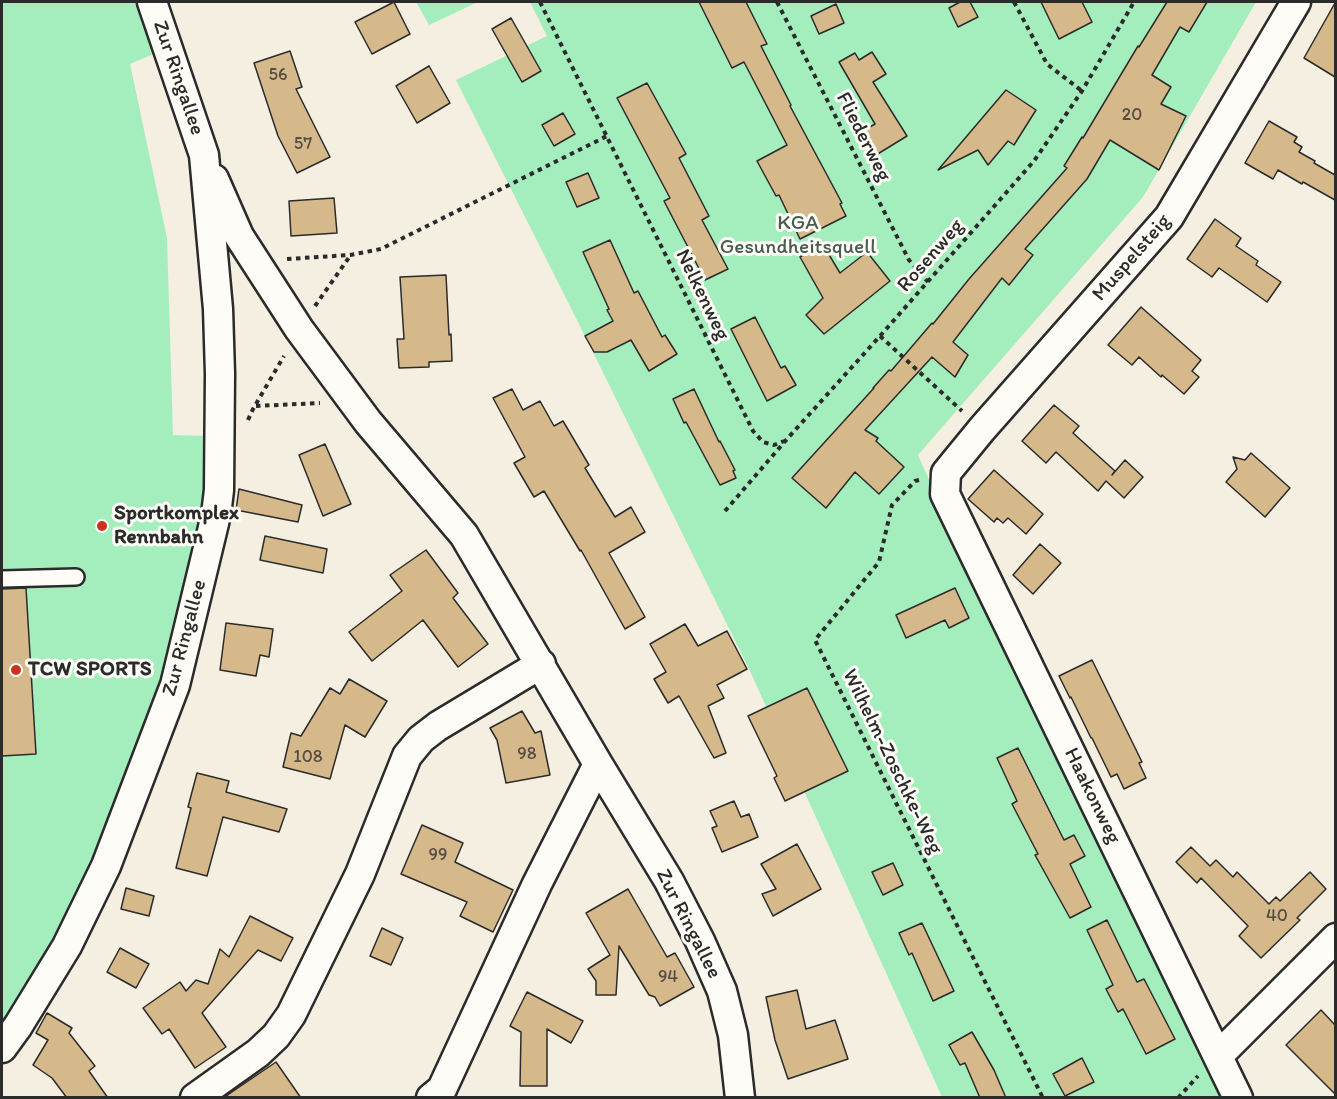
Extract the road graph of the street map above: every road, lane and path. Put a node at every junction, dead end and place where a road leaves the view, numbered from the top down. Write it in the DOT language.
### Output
graph roads {
  1 [pos="152,2"];
  2 [pos="540,2"];
  3 [pos="777,2"];
  4 [pos="1014,2"];
  5 [pos="1134,2"];
  6 [pos="1296,2"];
  7 [pos="1082,91"];
  8 [pos="607,136"];
  9 [pos="204,155"];
  10 [pos="350,255"];
  11 [pos="256,261"];
  12 [pos="928,282"];
  13 [pos="299,329"];
  14 [pos="880,336"];
  15 [pos="353,402"];
  16 [pos="255,406"];
  17 [pos="244,429"];
  18 [pos="982,429"];
  19 [pos="787,439"];
  20 [pos="945,483"];
  21 [pos="725,511"];
  22 [pos="76,577"];
  23 [pos="2,579"];
  24 [pos="541,664"];
  25 [pos="598,764"];
  26 [pos="1335,938"];
  27 [pos="2,1048"];
  28 [pos="1218,1056"];
  29 [pos="195,1098"];
  30 [pos="431,1098"];
  31 [pos="740,1098"];
  32 [pos="1043,1098"];
  33 [pos="1238,1098"];
  1 -- 9 [label="street, Zur Ringallee"];
  2 -- 8 [label="path, Nelkenweg"];
  3 -- 12 [label="path, Fliederweg"];
  4 -- 7 [label="path"];
  5 -- 7 [label="path, Rosenweg"];
  6 -- 18 [label="street, Muspelsteig"];
  7 -- 12 [label="path, Rosenweg"];
  8 -- 10 [label="path"];
  8 -- 19 [label="path, Nelkenweg"];
  9 -- 11 [label="street, Zur Ringallee"];
  9 -- 27 [label="street, Zur Ringallee"];
  10 -- 11 [label="path"];
  10 -- 13 [label="path"];
  11 -- 13 [label="street, Zur Ringallee"];
  12 -- 14 [label="path, Rosenweg"];
  13 -- 15 [label="street, Zur Ringallee"];
  13 -- 16 [label="path"];
  14 -- 18 [label="path"];
  14 -- 19 [label="path, Rosenweg"];
  15 -- 16 [label="path"];
  15 -- 24 [label="street, Zur Ringallee"];
  16 -- 17 [label="path"];
  18 -- 20 [label="street, Muspelsteig"];
  19 -- 21 [label="path, Rosenweg"];
  20 -- 28 [label="street, Haakonweg"];
  20 -- 32 [label="path, Wilhelm-Zoschke-Weg"];
  22 -- 23 [label="lane"];
  24 -- 25 [label="street, Zur Ringallee"];
  24 -- 29 [label="street"];
  25 -- 30 [label="street"];
  25 -- 31 [label="street, Zur Ringallee"];
  26 -- 28 [label="street"];
  28 -- 33 [label="street, Haakonweg"];
}
